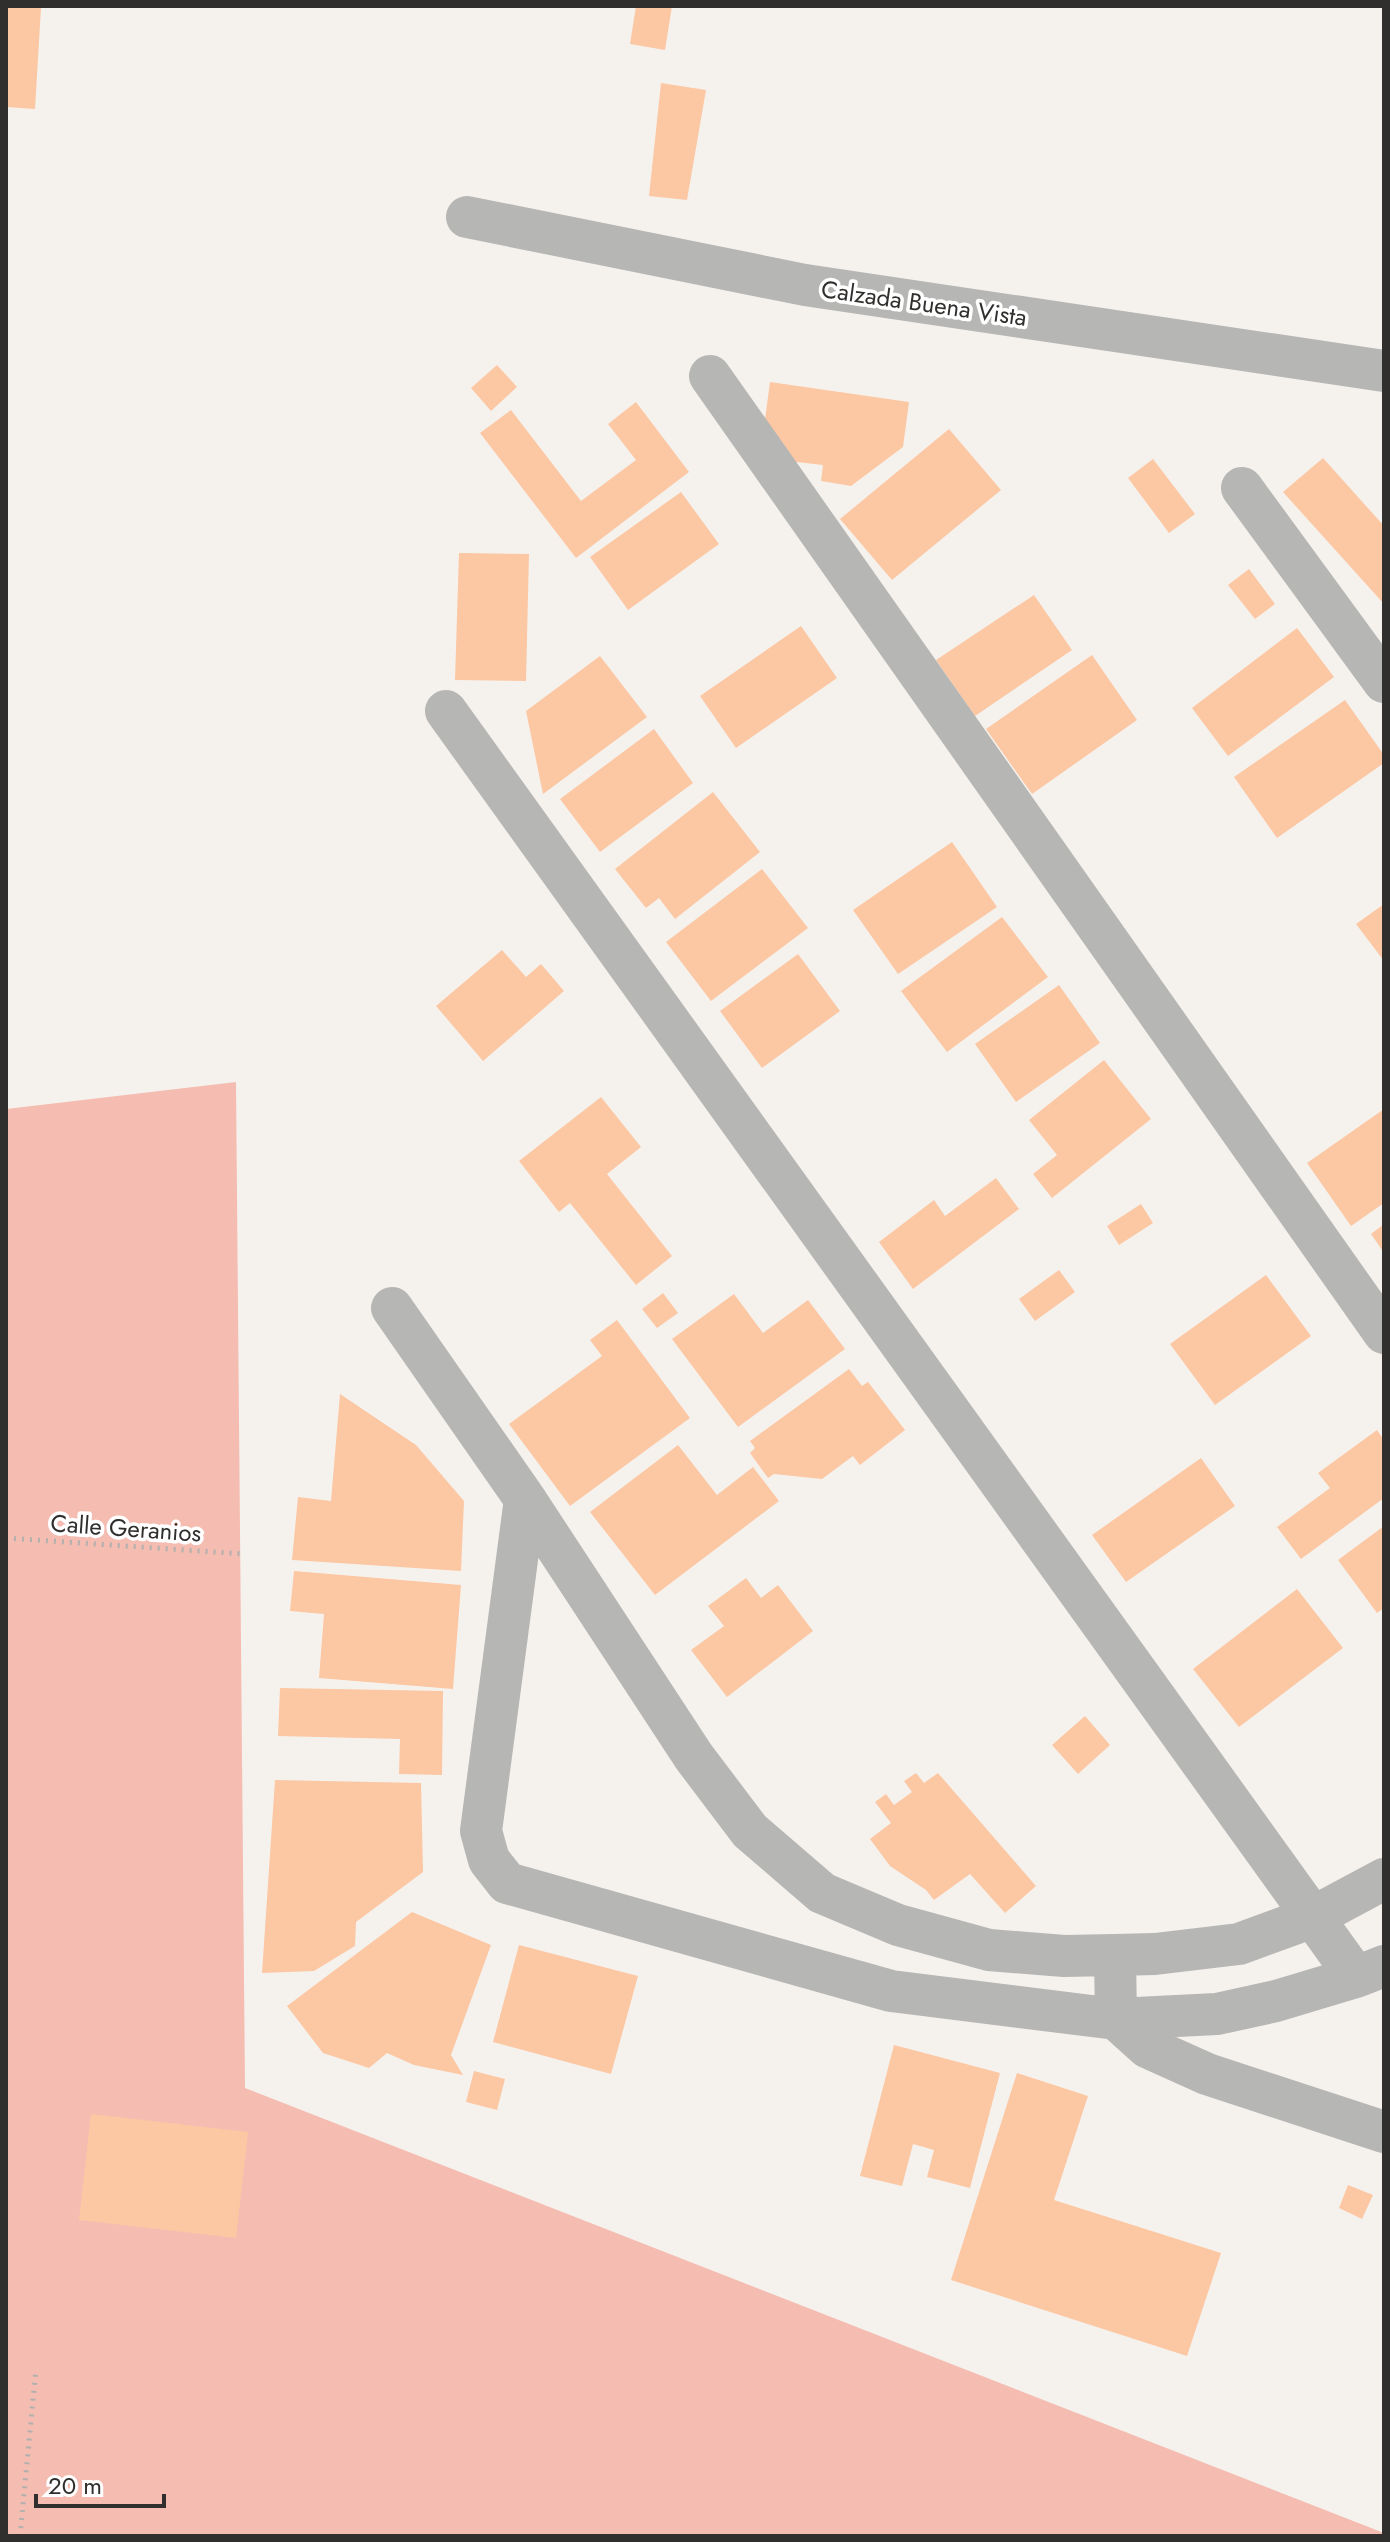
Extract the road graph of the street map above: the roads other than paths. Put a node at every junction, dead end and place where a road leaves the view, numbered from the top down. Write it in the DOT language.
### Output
graph roads {
  1 [pos="467,217"];
  2 [pos="1384,371"];
  3 [pos="710,376"];
  4 [pos="1242,488"];
  5 [pos="1384,682"];
  6 [pos="446,711"];
  7 [pos="392,1308"];
  8 [pos="1384,1333"];
  9 [pos="525,1499"];
  10 [pos="1384,1879"];
  11 [pos="1313,1917"];
  12 [pos="898,1925"];
  13 [pos="1115,1955"];
  14 [pos="1370,1972"];
  15 [pos="891,1991"];
  16 [pos="1116,2019"];
  17 [pos="1384,2132"];
  1 -- 2 [label="street, Calzada Buena Vista"];
  3 -- 8 [label="street"];
  4 -- 5 [label="street"];
  6 -- 11 [label="street"];
  7 -- 9 [label="street"];
  9 -- 12 [label="street"];
  9 -- 15 [label="street"];
  10 -- 11 [label="street"];
  11 -- 13 [label="street"];
  11 -- 14 [label="street"];
  12 -- 13 [label="street"];
  12 -- 15 [label="street"];
  13 -- 16 [label="street"];
  14 -- 16 [label="street"];
  15 -- 16 [label="street"];
  16 -- 17 [label="street"];
}
